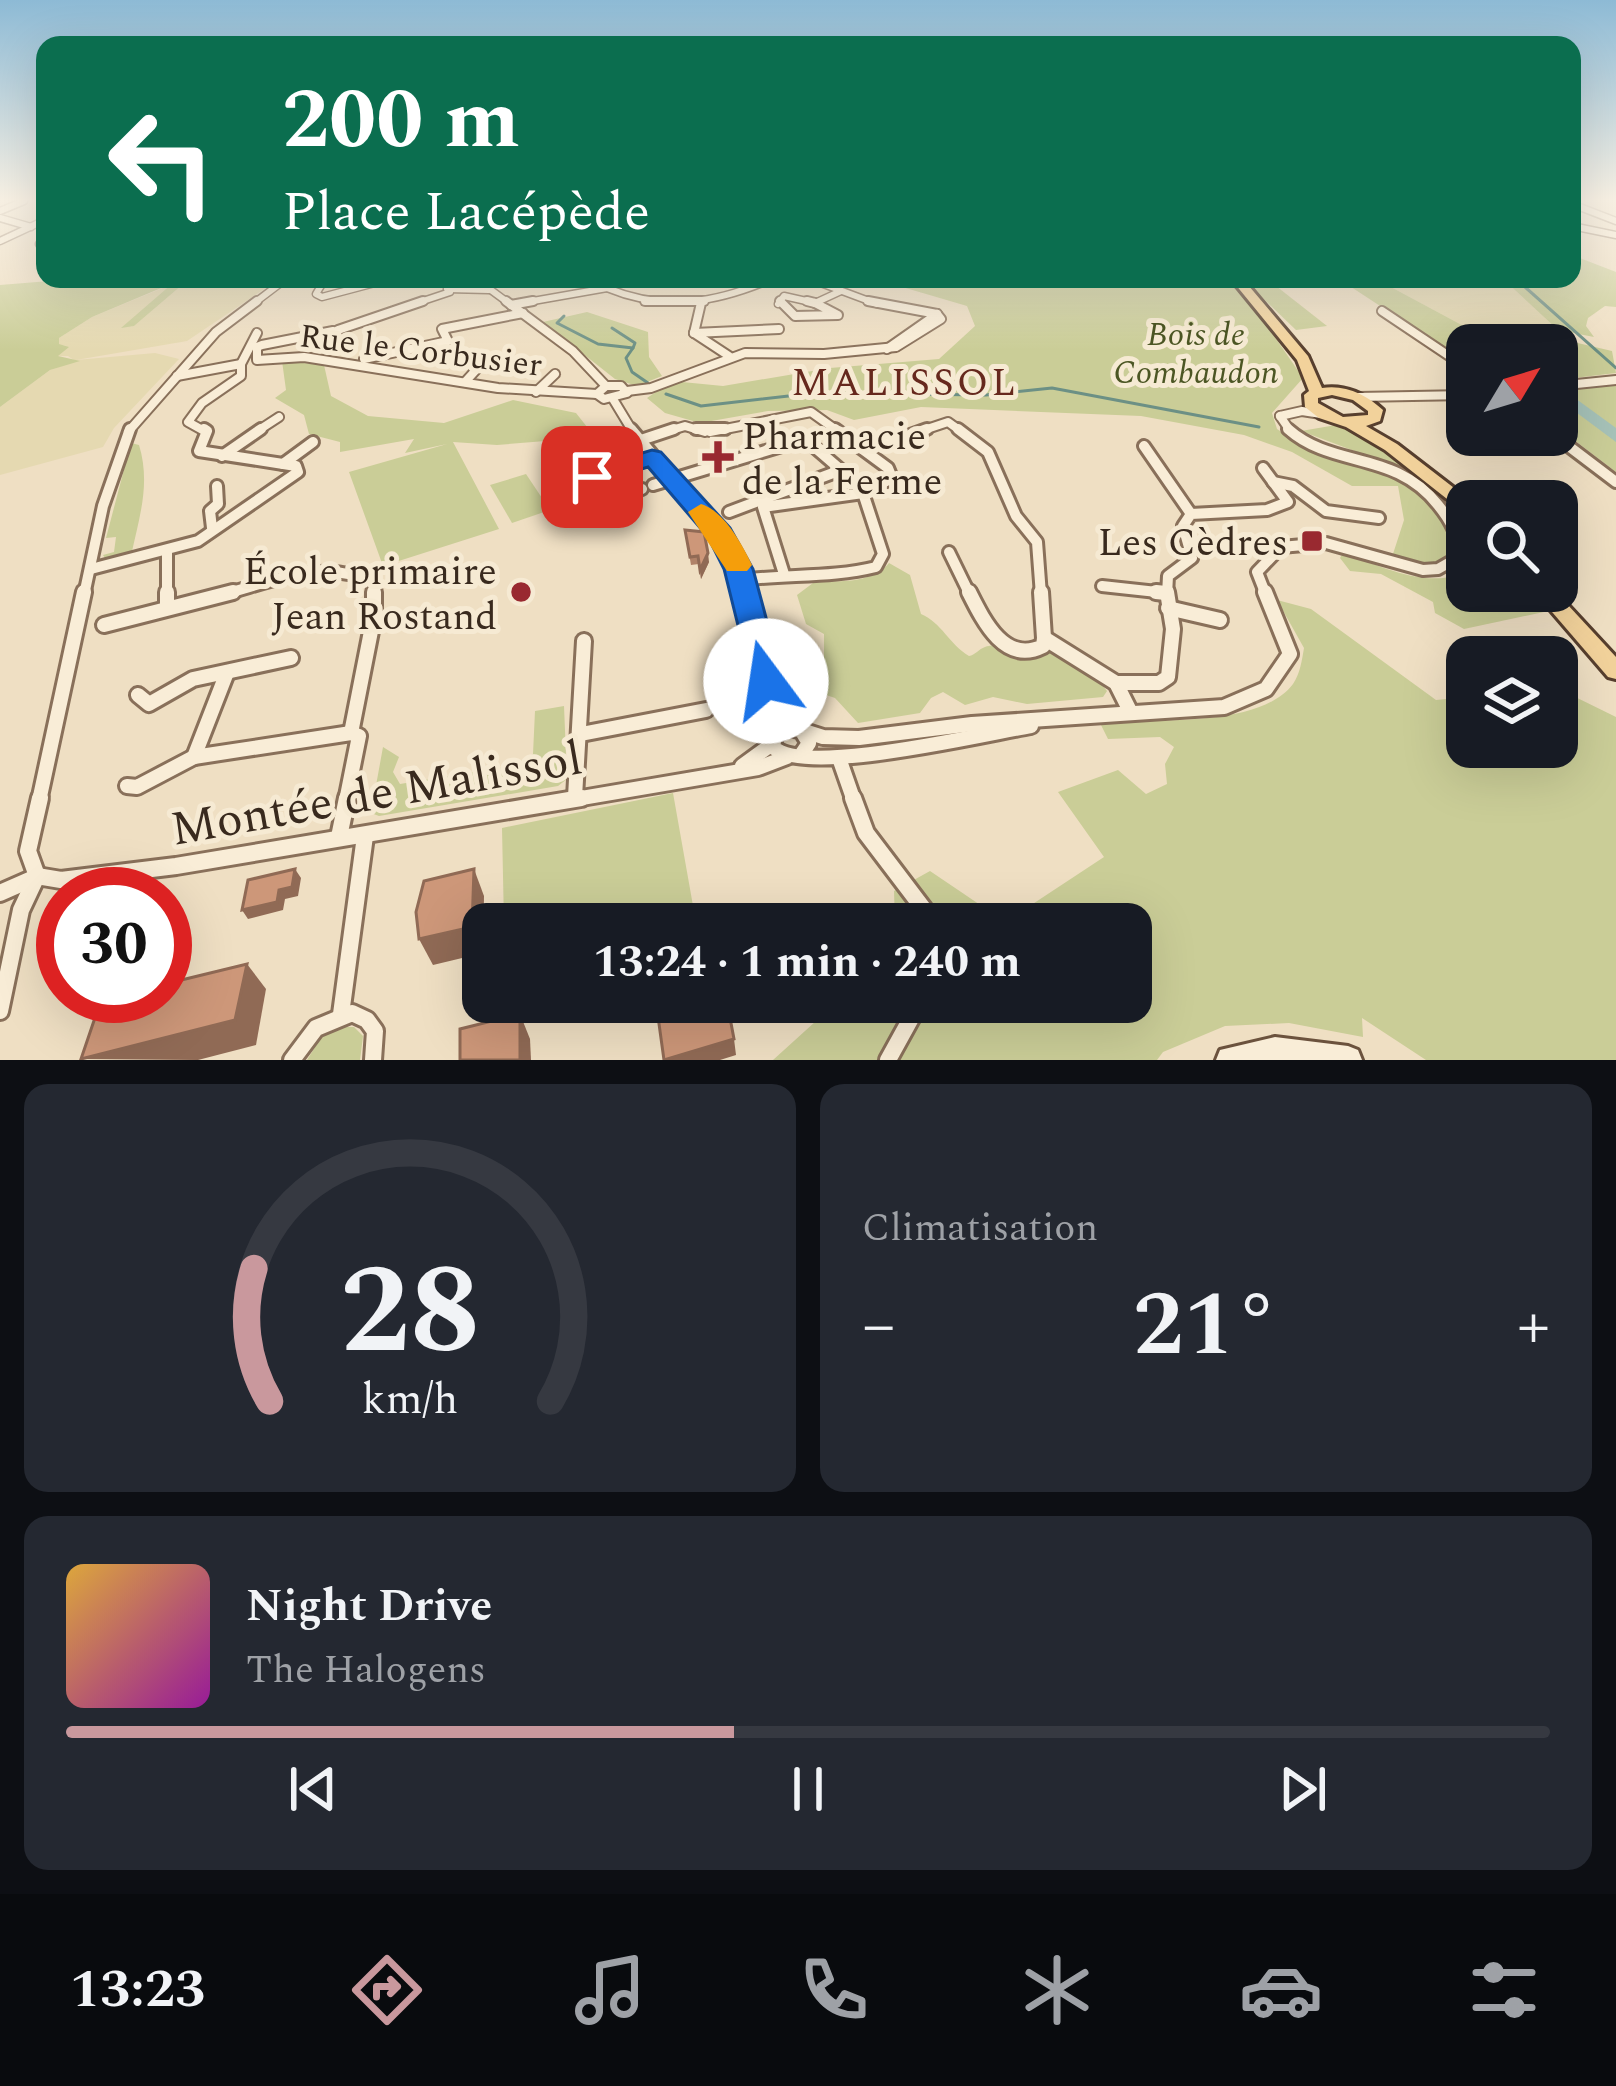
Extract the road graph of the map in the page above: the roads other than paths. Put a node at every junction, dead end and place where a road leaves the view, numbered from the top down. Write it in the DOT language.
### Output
graph roads {
  1 [pos="274,288"];
  2 [pos="320,288"];
  3 [pos="356,288"];
  4 [pos="448,288"];
  5 [pos="489,288"];
  6 [pos="607,288"];
  7 [pos="752,288"];
  8 [pos="833,288"];
  9 [pos="1245,288"];
  10 [pos="491,290"];
  11 [pos="841,291"];
  12 [pos="450,292"];
  13 [pos="701,303"];
  14 [pos="815,303"];
  15 [pos="512,305"];
  16 [pos="1382,311"];
  17 [pos="523,313"];
  18 [pos="779,329"];
  19 [pos="694,333"];
  20 [pos="260,339"];
  21 [pos="1446,354"];
  22 [pos="729,356"];
  23 [pos="363,359"];
  24 [pos="486,359"];
  25 [pos="1303,359"];
  26 [pos="241,364"];
  27 [pos="555,374"];
  28 [pos="177,376"];
  29 [pos="1616,380"];
  30 [pos="465,382"];
  31 [pos="1578,384"];
  32 [pos="602,390"];
  33 [pos="627,391"];
  34 [pos="536,392"];
  35 [pos="1313,396"];
  36 [pos="1353,396"];
  37 [pos="1446,397"];
  38 [pos="613,399"];
  39 [pos="1404,400"];
  40 [pos="1321,414"];
  41 [pos="1376,414"];
  42 [pos="1280,416"];
  43 [pos="279,417"];
  44 [pos="1348,422"];
  45 [pos="638,441"];
  46 [pos="314,442"];
  47 [pos="885,444"];
  48 [pos="1144,446"];
  49 [pos="1578,453"];
  50 [pos="222,456"];
  51 [pos="652,457"];
  52 [pos="283,464"];
  53 [pos="1263,468"];
  54 [pos="592,477"];
  55 [pos="674,482"];
  56 [pos="1273,482"];
  57 [pos="1616,482"];
  58 [pos="1446,484"];
  59 [pos="217,486"];
  60 [pos="1446,486"];
  61 [pos="863,493"];
  62 [pos="729,512"];
  63 [pos="1191,514"];
  64 [pos="563,515"];
  65 [pos="1379,518"];
  66 [pos="212,528"];
  67 [pos="167,551"];
  68 [pos="949,552"];
  69 [pos="91,569"];
  70 [pos="784,574"];
  71 [pos="742,580"];
  72 [pos="1102,586"];
  73 [pos="1167,600"];
  74 [pos="167,608"];
  75 [pos="1563,612"];
  76 [pos="1220,620"];
  77 [pos="104,626"];
  78 [pos="1043,638"];
  79 [pos="584,641"];
  80 [pos="291,658"];
  81 [pos="1616,671"];
  82 [pos="226,676"];
  83 [pos="766,681"];
  84 [pos="1116,683"];
  85 [pos="138,695"];
  86 [pos="706,710"];
  87 [pos="1130,711"];
  88 [pos="1062,718"];
  89 [pos="800,729"];
  90 [pos="350,733"];
  91 [pos="580,734"];
  92 [pos="773,741"];
  93 [pos="794,756"];
  94 [pos="194,757"];
  95 [pos="839,758"];
  96 [pos="728,771"];
  97 [pos="127,786"];
  98 [pos="575,797"];
  99 [pos="365,836"];
  100 [pos="339,837"];
  101 [pos="168,867"];
  102 [pos="36,873"];
  103 [pos="36,876"];
  104 [pos="36,878"];
  105 [pos="0,893"];
  106 [pos="919,903"];
  107 [pos="0,1011"];
  108 [pos="341,1014"];
  109 [pos="908,1023"];
  110 [pos="292,1060"];
  111 [pos="373,1060"];
  112 [pos="888,1060"];
  113 [pos="1230,1060"];
  114 [pos="1348,1060"];
  1 -- 28 [label="street"];
  2 -- 3 [label="street"];
  4 -- 12 [label="street"];
  5 -- 10 [label="street"];
  6 -- 13 [label="street"];
  6 -- 15 [label="street"];
  7 -- 13 [label="street"];
  8 -- 11 [label="street"];
  9 -- 25 [label="main road"];
  10 -- 12 [label="street"];
  10 -- 15 [label="street"];
  11 -- 14 [label="street"];
  11 -- 22 [label="street"];
  12 -- 20 [label="street"];
  13 -- 19 [label="street"];
  14 -- 14 [label="street"];
  15 -- 17 [label="street"];
  16 -- 21 [label="street"];
  17 -- 23 [label="street"];
  17 -- 32 [label="street"];
  18 -- 19 [label="street"];
  19 -- 22 [label="street"];
  20 -- 23 [label="street, Rue le Corbusier"];
  20 -- 26 [label="street"];
  22 -- 33 [label="street"];
  23 -- 30 [label="street, Rue le Corbusier"];
  24 -- 30 [label="street"];
  25 -- 35 [label="main road"];
  25 -- 36 [label="main road"];
  26 -- 28 [label="street"];
  26 -- 50 [label="street"];
  27 -- 34 [label="street"];
  28 -- 69 [label="street"];
  29 -- 31 [label="street"];
  30 -- 34 [label="street, Rue le Corbusier"];
  32 -- 33 [label="street"];
  32 -- 34 [label="street, Rue le Corbusier"];
  32 -- 38 [label="street"];
  33 -- 38 [label="street"];
  35 -- 36 [label="main road"];
  35 -- 40 [label="main road"];
  35 -- 42 [label="street"];
  36 -- 39 [label="street"];
  36 -- 41 [label="main road"];
  37 -- 39 [label="street"];
  38 -- 45 [label="street"];
  39 -- 41 [label="street"];
  40 -- 42 [label="street"];
  40 -- 44 [label="main road"];
  41 -- 44 [label="main road"];
  41 -- 58 [label="main road"];
  42 -- 87 [label="street, Montée de Malissol"];
  43 -- 50 [label="street"];
  44 -- 60 [label="main road"];
  45 -- 51 [label="street"];
  45 -- 61 [label="street"];
  46 -- 52 [label="street"];
  47 -- 78 [label="street"];
  48 -- 63 [label="street"];
  49 -- 57 [label="street"];
  50 -- 52 [label="street"];
  51 -- 54 [label="street"];
  51 -- 55 [label="street"];
  52 -- 66 [label="street"];
  53 -- 56 [label="street"];
  55 -- 62 [label="street"];
  55 -- 64 [label="street"];
  55 -- 71 [label="street"];
  56 -- 63 [label="street"];
  56 -- 65 [label="street"];
  59 -- 66 [label="street"];
  61 -- 70 [label="street"];
  61 -- 70 [label="street"];
  63 -- 73 [label="street"];
  66 -- 67 [label="street"];
  67 -- 69 [label="street"];
  67 -- 74 [label="street"];
  68 -- 78 [label="street"];
  69 -- 102 [label="street"];
  70 -- 71 [label="street"];
  71 -- 83 [label="street"];
  72 -- 73 [label="street"];
  73 -- 76 [label="street"];
  73 -- 84 [label="street"];
  74 -- 77 [label="street"];
  74 -- 90 [label="street"];
  75 -- 81 [label="main road"];
  78 -- 84 [label="street"];
  79 -- 91 [label="street"];
  80 -- 82 [label="street"];
  82 -- 85 [label="street"];
  82 -- 94 [label="street"];
  83 -- 89 [label="street"];
  83 -- 92 [label="street"];
  84 -- 87 [label="street"];
  86 -- 91 [label="street"];
  87 -- 88 [label="street, Montée de Malissol"];
  88 -- 89 [label="street, Montée de Malissol"];
  88 -- 95 [label="street, Montée de Malissol"];
  89 -- 92 [label="street, Montée de Malissol"];
  89 -- 93 [label="street"];
  90 -- 94 [label="street"];
  90 -- 100 [label="street"];
  91 -- 98 [label="street"];
  92 -- 93 [label="street"];
  92 -- 96 [label="street, Montée de Malissol"];
  93 -- 95 [label="street, Montée de Malissol"];
  93 -- 96 [label="street, Montée de Malissol"];
  94 -- 97 [label="street"];
  95 -- 106 [label="street"];
  96 -- 98 [label="street, Montée de Malissol"];
  98 -- 99 [label="street, Montée de Malissol"];
  99 -- 100 [label="street, Montée de Malissol"];
  99 -- 108 [label="street"];
  100 -- 101 [label="street, Montée de Malissol"];
  103 -- 105 [label="street"];
  104 -- 107 [label="street"];
  108 -- 110 [label="street"];
  108 -- 111 [label="street"];
  109 -- 112 [label="street"];
  113 -- 114 [label="street"];
}
